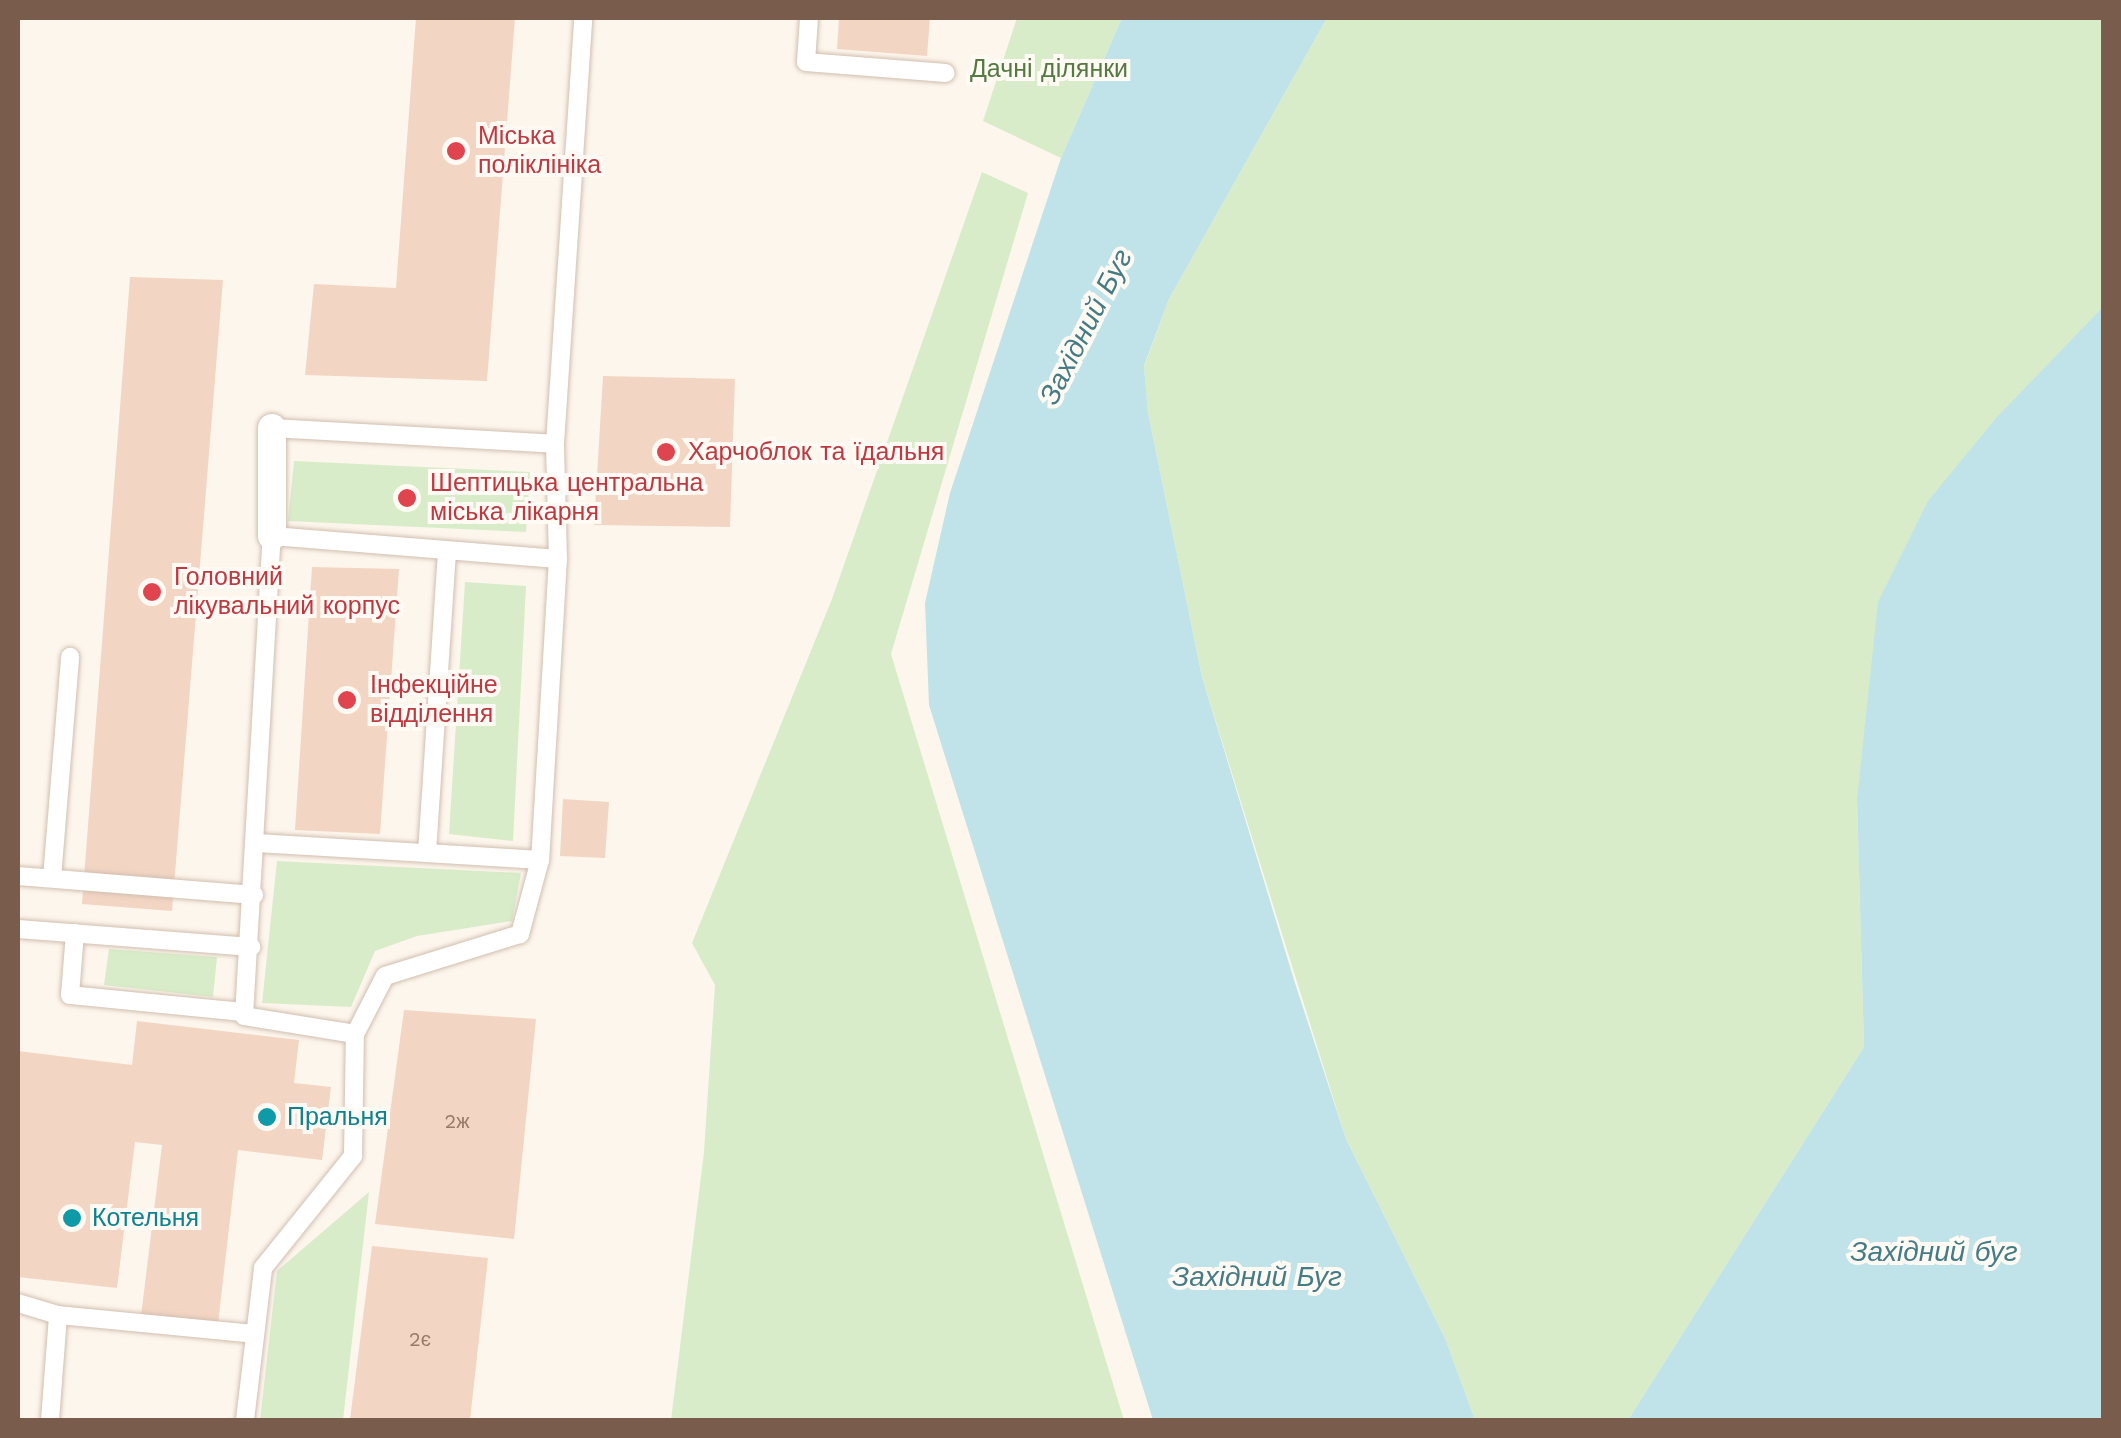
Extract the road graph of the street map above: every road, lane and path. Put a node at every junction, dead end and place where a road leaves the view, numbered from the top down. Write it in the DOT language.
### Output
graph roads {
  1 [pos="583,18"];
  2 [pos="810,18"];
  3 [pos="946,72"];
  4 [pos="272,428"];
  5 [pos="554,444"];
  6 [pos="272,536"];
  7 [pos="447,552"];
  8 [pos="558,559"];
  9 [pos="70,657"];
  10 [pos="258,843"];
  11 [pos="427,853"];
  12 [pos="540,860"];
  13 [pos="18,876"];
  14 [pos="52,878"];
  15 [pos="254,895"];
  16 [pos="18,929"];
  17 [pos="75,933"];
  18 [pos="251,947"];
  19 [pos="244,1012"];
  20 [pos="355,1034"];
  21 [pos="18,1303"];
  22 [pos="58,1315"];
  23 [pos="255,1334"];
  24 [pos="50,1420"];
  25 [pos="244,1420"];
  1 -- 5 [label="lane"];
  2 -- 3 [label="lane"];
  4 -- 5 [label="lane"];
  4 -- 6 [label="street"];
  5 -- 8 [label="lane"];
  6 -- 7 [label="lane"];
  6 -- 10 [label="lane"];
  7 -- 8 [label="lane"];
  7 -- 11 [label="lane"];
  8 -- 12 [label="lane"];
  9 -- 14 [label="lane"];
  10 -- 11 [label="lane"];
  10 -- 15 [label="lane"];
  11 -- 12 [label="lane"];
  12 -- 20 [label="lane"];
  13 -- 14 [label="lane"];
  14 -- 15 [label="lane"];
  15 -- 18 [label="lane"];
  16 -- 17 [label="lane"];
  17 -- 18 [label="lane"];
  17 -- 19 [label="lane"];
  18 -- 19 [label="lane"];
  19 -- 20 [label="lane"];
  20 -- 23 [label="lane"];
  21 -- 22 [label="lane"];
  22 -- 23 [label="lane"];
  22 -- 24 [label="lane"];
  23 -- 25 [label="lane"];
}
